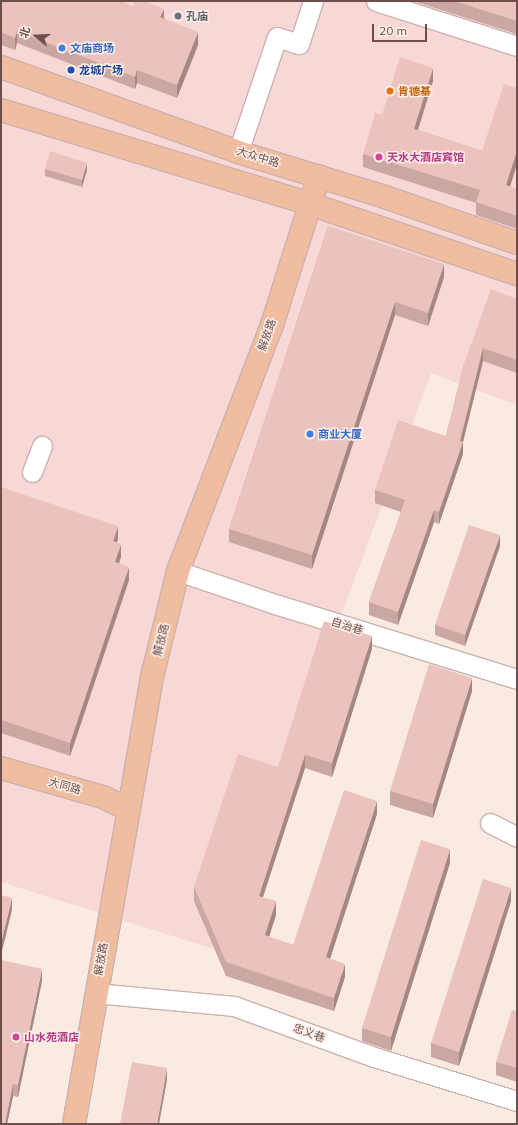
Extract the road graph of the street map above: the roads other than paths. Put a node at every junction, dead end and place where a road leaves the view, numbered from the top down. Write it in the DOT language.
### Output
graph roads {
  1 [pos="313,1"];
  2 [pos="376,1"];
  3 [pos="517,46"];
  4 [pos="1,67"];
  5 [pos="1,110"];
  6 [pos="238,152"];
  7 [pos="319,176"];
  8 [pos="310,204"];
  9 [pos="517,242"];
  10 [pos="517,274"];
  11 [pos="42,446"];
  12 [pos="32,472"];
  13 [pos="178,571"];
  14 [pos="517,679"];
  15 [pos="1,768"];
  16 [pos="128,809"];
  17 [pos="490,823"];
  18 [pos="517,837"];
  19 [pos="95,993"];
  20 [pos="517,1101"];
  21 [pos="74,1124"];
  1 -- 6 [label="street"];
  2 -- 3 [label="street"];
  4 -- 6 [label="main road, 大众中路"];
  5 -- 8 [label="main road"];
  6 -- 7 [label="main road, 大众中路"];
  7 -- 8 [label="main road, 解放路"];
  7 -- 9 [label="main road, 大众中路"];
  8 -- 10 [label="main road"];
  8 -- 13 [label="main road, 解放路"];
  11 -- 12 [label="street"];
  13 -- 14 [label="street, 自治巷"];
  13 -- 16 [label="main road, 解放路"];
  15 -- 16 [label="main road, 大同路"];
  16 -- 19 [label="main road, 解放路"];
  17 -- 18 [label="street"];
  19 -- 20 [label="street, 忠义巷"];
  19 -- 21 [label="main road, 解放路"];
}
